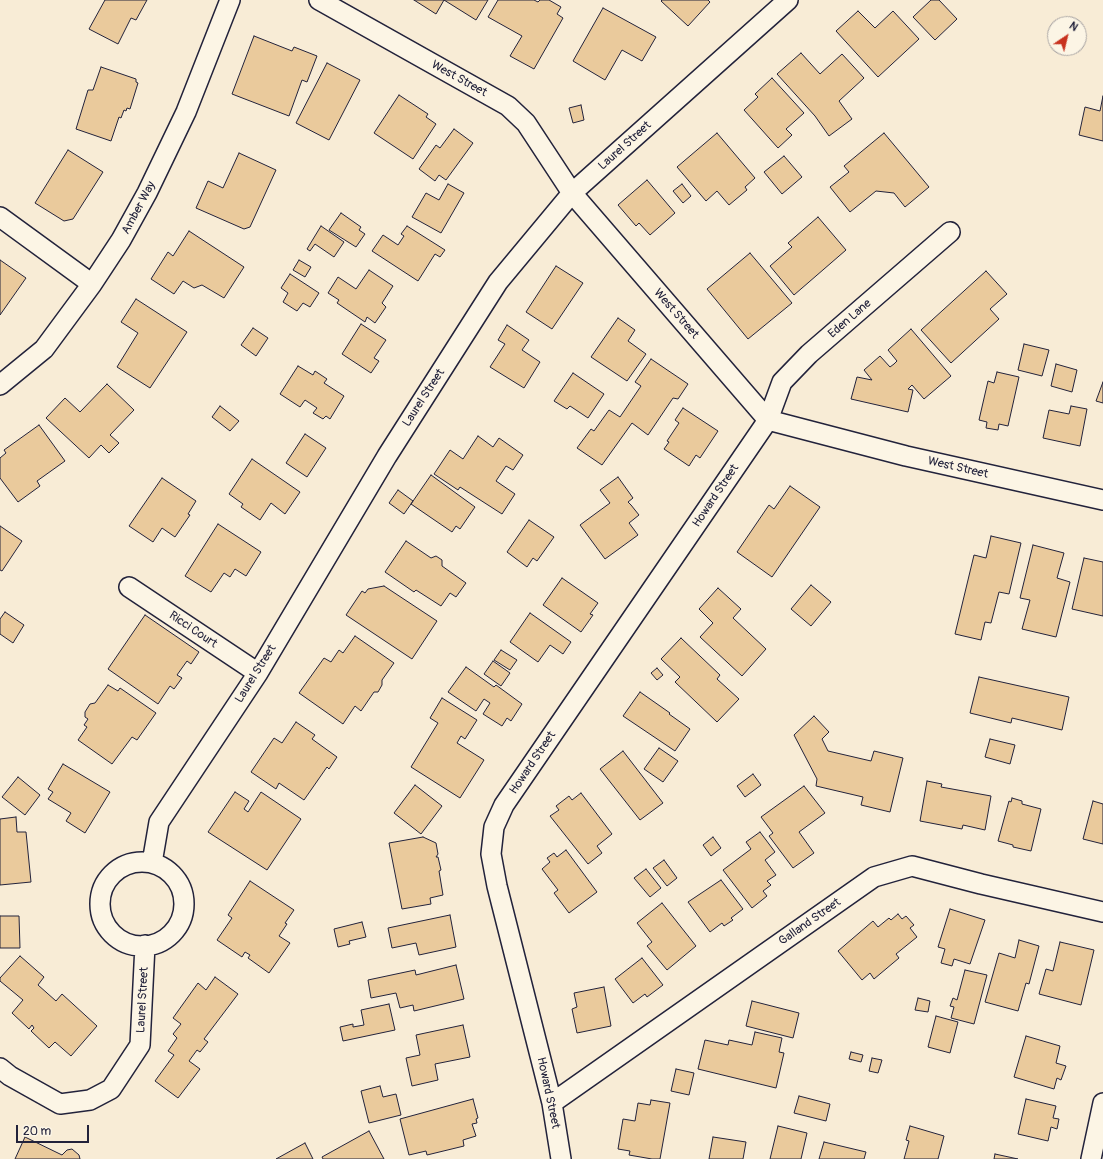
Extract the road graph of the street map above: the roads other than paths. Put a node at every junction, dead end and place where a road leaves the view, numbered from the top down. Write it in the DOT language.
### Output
graph roads {
  1 [pos="230,0"];
  2 [pos="319,0"];
  3 [pos="788,0"];
  4 [pos="572,194"];
  5 [pos="0,217"];
  6 [pos="950,232"];
  7 [pos="92,284"];
  8 [pos="0,385"];
  9 [pos="768,420"];
  10 [pos="1103,500"];
  11 [pos="129,587"];
  12 [pos="258,673"];
  13 [pos="152,863"];
  14 [pos="1103,912"];
  15 [pos="145,945"];
  16 [pos="0,1068"];
  17 [pos="552,1103"];
  18 [pos="1103,1103"];
  19 [pos="561,1159"];
  20 [pos="1091,1159"];
  1 -- 7 [label="street, Amber Way"];
  2 -- 4 [label="street, West Street"];
  3 -- 4 [label="street, Laurel Street"];
  4 -- 9 [label="street, West Street"];
  4 -- 12 [label="street, Laurel Street"];
  5 -- 7 [label="street"];
  6 -- 9 [label="street, Eden Lane"];
  7 -- 8 [label="street, Amber Way"];
  9 -- 10 [label="street, West Street"];
  9 -- 17 [label="street, Howard Street"];
  11 -- 12 [label="street, Ricci Court"];
  12 -- 13 [label="street, Laurel Street"];
  13 -- 15 [label="street"];
  13 -- 15 [label="street"];
  14 -- 17 [label="street, Galland Street"];
  15 -- 16 [label="street, Laurel Street"];
  17 -- 19 [label="street, Howard Street"];
  18 -- 20 [label="street"];
}
